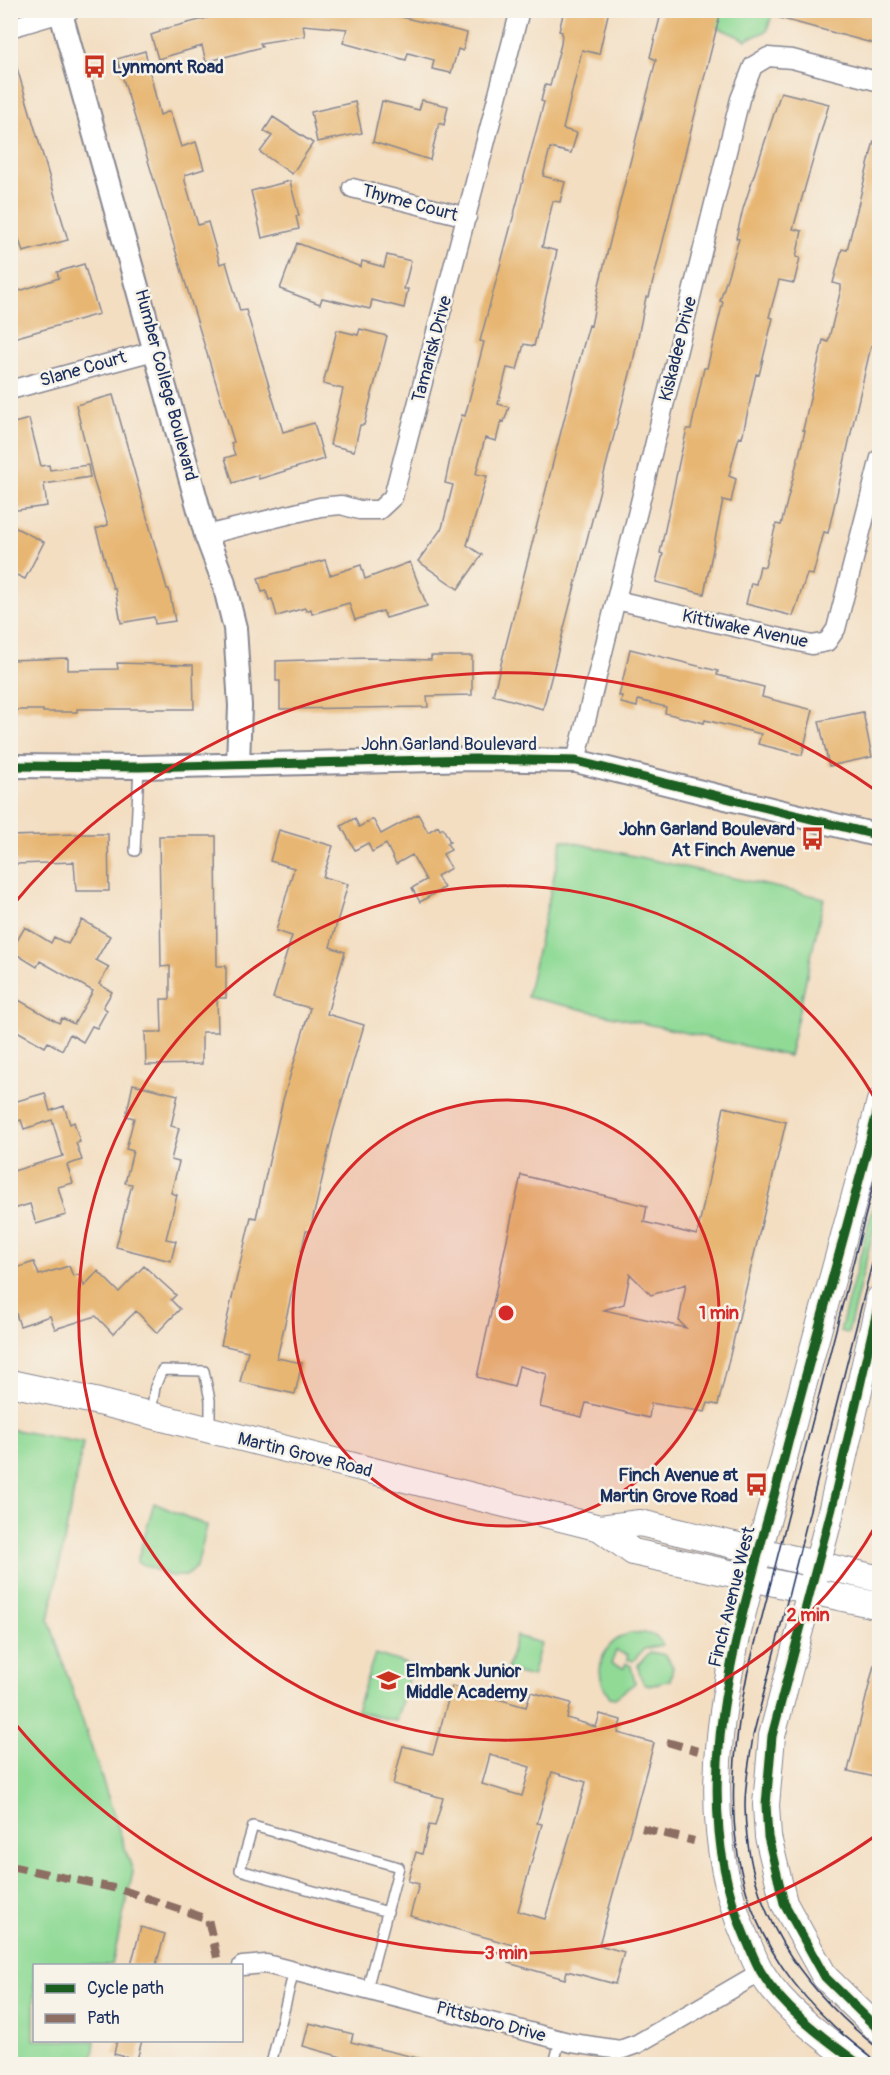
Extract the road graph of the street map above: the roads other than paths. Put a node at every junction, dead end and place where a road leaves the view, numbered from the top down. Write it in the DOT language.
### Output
graph roads {
  1 [pos="520,10"];
  2 [pos="64,11"];
  3 [pos="10,28"];
  4 [pos="879,82"];
  5 [pos="352,188"];
  6 [pos="467,217"];
  7 [pos="157,350"];
  8 [pos="10,390"];
  9 [pos="879,458"];
  10 [pos="206,535"];
  11 [pos="616,600"];
  12 [pos="576,761"];
  13 [pos="238,764"];
  14 [pos="10,766"];
  15 [pos="139,767"];
  16 [pos="879,836"];
  17 [pos="135,851"];
  18 [pos="879,1101"];
  19 [pos="879,1298"];
  20 [pos="10,1383"];
  21 [pos="151,1416"];
  22 [pos="210,1431"];
  23 [pos="600,1528"];
  24 [pos="760,1549"];
  25 [pos="816,1563"];
  26 [pos="879,1579"];
  27 [pos="752,1580"];
  28 [pos="808,1592"];
  29 [pos="879,1606"];
  30 [pos="388,1911"];
  31 [pos="243,1966"];
  32 [pos="294,1970"];
  33 [pos="761,1972"];
  34 [pos="367,1989"];
  35 [pos="879,2031"];
  36 [pos="560,2040"];
  37 [pos="271,2064"];
  38 [pos="554,2064"];
  39 [pos="859,2064"];
  1 -- 6 [label="street, Tamarisk Drive"];
  2 -- 3 [label="street"];
  2 -- 7 [label="street, Humber College Boulevard"];
  4 -- 11 [label="street, Kiskadee Drive"];
  5 -- 6 [label="street, Thyme Court"];
  6 -- 10 [label="street, Tamarisk Drive"];
  7 -- 8 [label="street, Slane Court"];
  7 -- 10 [label="street, Humber College Boulevard"];
  9 -- 11 [label="street, Kittiwake Avenue"];
  10 -- 13 [label="street, Humber College Boulevard"];
  11 -- 12 [label="street, Kiskadee Drive"];
  12 -- 13 [label="street, John Garland Boulevard"];
  12 -- 16 [label="street, John Garland Boulevard"];
  13 -- 15 [label="street, John Garland Boulevard"];
  14 -- 15 [label="street, John Garland Boulevard"];
  15 -- 17 [label="lane"];
  18 -- 24 [label="main road, Finch Avenue West"];
  19 -- 25 [label="main road"];
  20 -- 21 [label="main road, Martin Grove Road"];
  21 -- 22 [label="main road, Martin Grove Road"];
  21 -- 22 [label="lane"];
  22 -- 23 [label="main road, Martin Grove Road"];
  23 -- 24 [label="main road, Martin Grove Road"];
  23 -- 27 [label="main road, Martin Grove Road"];
  24 -- 25 [label="main road, Martin Grove Road"];
  24 -- 27 [label="main road, Finch Avenue West"];
  25 -- 26 [label="main road, Martin Grove Road"];
  25 -- 28 [label="main road"];
  27 -- 28 [label="main road, Martin Grove Road"];
  27 -- 33 [label="main road, Finch Avenue West"];
  28 -- 29 [label="main road, Martin Grove Road"];
  28 -- 35 [label="main road"];
  30 -- 30 [label="lane"];
  30 -- 34 [label="lane"];
  31 -- 32 [label="street, Pittsboro Drive"];
  32 -- 34 [label="street, Pittsboro Drive"];
  32 -- 37 [label="lane"];
  33 -- 36 [label="street, Pittsboro Drive"];
  33 -- 39 [label="main road, Finch Avenue West"];
  34 -- 36 [label="street, Pittsboro Drive"];
  36 -- 38 [label="lane"];
}
